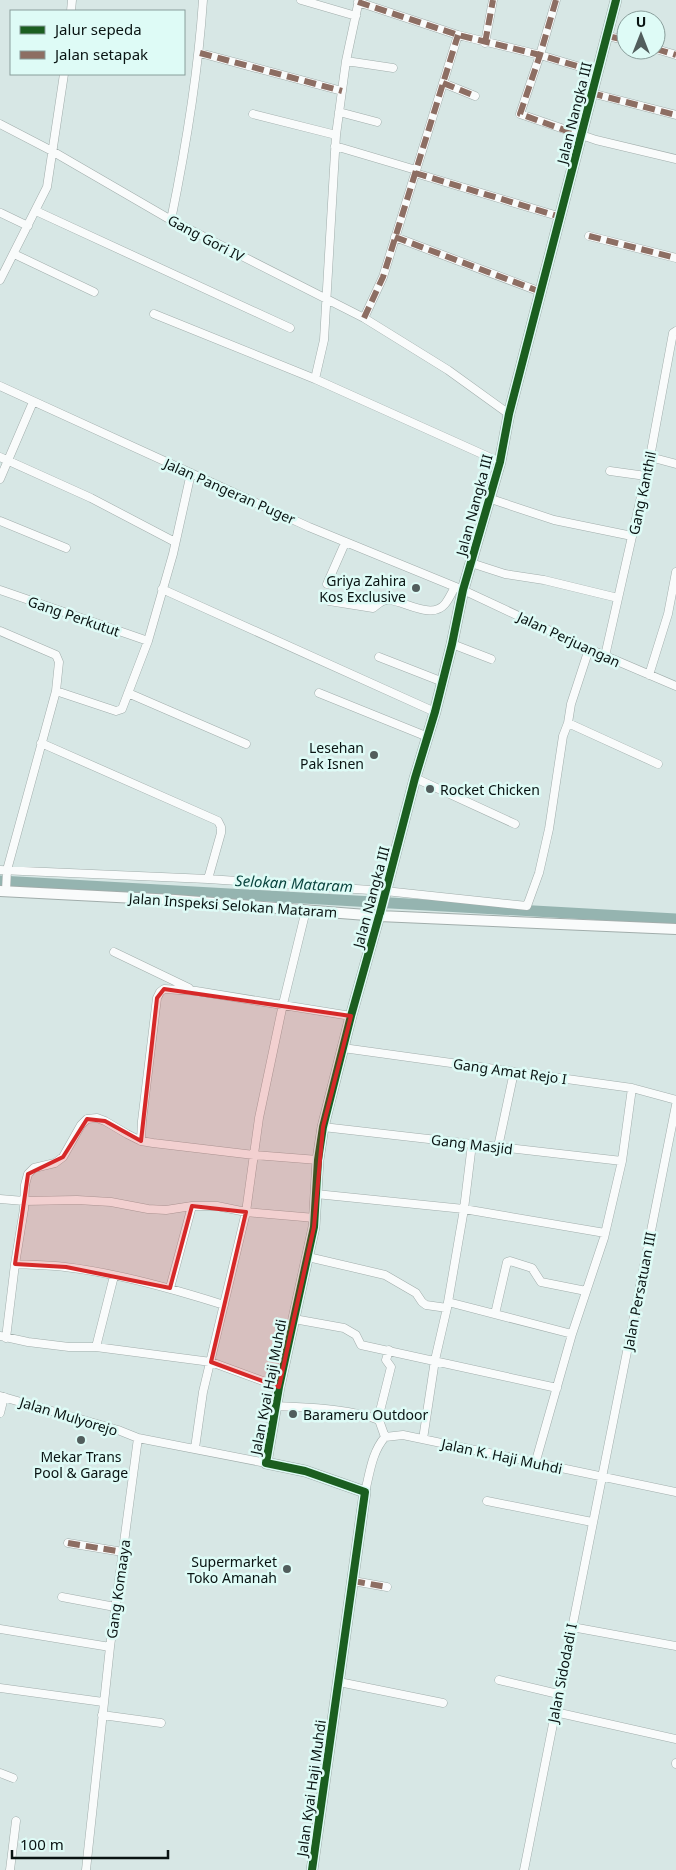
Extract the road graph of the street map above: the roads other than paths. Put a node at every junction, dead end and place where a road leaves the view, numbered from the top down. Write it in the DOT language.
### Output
graph roads {
  1 [pos="203,0"];
  2 [pos="300,0"];
  3 [pos="493,0"];
  4 [pos="556,0"];
  5 [pos="616,0"];
  6 [pos="358,1"];
  7 [pos="356,16"];
  8 [pos="458,36"];
  9 [pos="607,36"];
  10 [pos="616,38"];
  11 [pos="485,43"];
  12 [pos="200,53"];
  13 [pos="540,55"];
  14 [pos="346,61"];
  15 [pos="393,68"];
  16 [pos="597,72"];
  17 [pos="64,75"];
  18 [pos="444,83"];
  19 [pos="342,92"];
  20 [pos="591,93"];
  21 [pos="475,96"];
  22 [pos="339,112"];
  23 [pos="253,114"];
  24 [pos="676,115"];
  25 [pos="377,122"];
  26 [pos="0,124"];
  27 [pos="336,135"];
  28 [pos="581,136"];
  29 [pos="335,146"];
  30 [pos="52,151"];
  31 [pos="676,160"];
  32 [pos="416,172"];
  33 [pos="36,211"];
  34 [pos="1,213"];
  35 [pos="561,217"];
  36 [pos="172,220"];
  37 [pos="28,226"];
  38 [pos="589,236"];
  39 [pos="395,237"];
  40 [pos="14,254"];
  41 [pos="676,258"];
  42 [pos="0,279"];
  43 [pos="94,292"];
  44 [pos="541,292"];
  45 [pos="325,299"];
  46 [pos="154,314"];
  47 [pos="364,318"];
  48 [pos="290,328"];
  49 [pos="676,331"];
  50 [pos="315,378"];
  51 [pos="0,386"];
  52 [pos="34,402"];
  53 [pos="509,414"];
  54 [pos="0,457"];
  55 [pos="650,458"];
  56 [pos="8,461"];
  57 [pos="500,462"];
  58 [pos="676,464"];
  59 [pos="610,471"];
  60 [pos="191,473"];
  61 [pos="646,476"];
  62 [pos="0,479"];
  63 [pos="488,498"];
  64 [pos="0,521"];
  65 [pos="632,536"];
  66 [pos="175,542"];
  67 [pos="345,543"];
  68 [pos="66,548"];
  69 [pos="471,563"];
  70 [pos="676,572"];
  71 [pos="327,584"];
  72 [pos="459,588"];
  73 [pos="162,589"];
  74 [pos="0,590"];
  75 [pos="618,598"];
  76 [pos="329,601"];
  77 [pos="672,614"];
  78 [pos="0,631"];
  79 [pos="148,642"];
  80 [pos="452,644"];
  81 [pos="589,649"];
  82 [pos="605,656"];
  83 [pos="379,657"];
  84 [pos="491,659"];
  85 [pos="649,675"];
  86 [pos="443,682"];
  87 [pos="676,686"];
  88 [pos="56,691"];
  89 [pos="319,693"];
  90 [pos="128,694"];
  91 [pos="435,712"];
  92 [pos="568,723"];
  93 [pos="428,737"];
  94 [pos="41,743"];
  95 [pos="246,744"];
  96 [pos="658,764"];
  97 [pos="416,778"];
  98 [pos="515,824"];
  99 [pos="5,871"];
  100 [pos="208,878"];
  101 [pos="4,890"];
  102 [pos="385,892"];
  103 [pos="306,910"];
  104 [pos="379,914"];
  105 [pos="676,928"];
  106 [pos="114,952"];
  107 [pos="196,991"];
  108 [pos="283,1004"];
  109 [pos="351,1016"];
  110 [pos="343,1048"];
  111 [pos="514,1072"];
  112 [pos="632,1088"];
  113 [pos="676,1100"];
  114 [pos="676,1105"];
  115 [pos="323,1128"];
  116 [pos="141,1141"];
  117 [pos="472,1144"];
  118 [pos="498,1147"];
  119 [pos="254,1155"];
  120 [pos="318,1160"];
  121 [pos="622,1160"];
  122 [pos="316,1194"];
  123 [pos="0,1199"];
  124 [pos="24,1201"];
  125 [pos="192,1206"];
  126 [pos="464,1209"];
  127 [pos="246,1212"];
  128 [pos="315,1218"];
  129 [pos="605,1233"];
  130 [pos="308,1257"];
  131 [pos="15,1264"];
  132 [pos="114,1276"];
  133 [pos="170,1288"];
  134 [pos="586,1292"];
  135 [pos="224,1305"];
  136 [pos="447,1305"];
  137 [pos="495,1314"];
  138 [pos="294,1319"];
  139 [pos="572,1334"];
  140 [pos="3,1337"];
  141 [pos="96,1347"];
  142 [pos="389,1350"];
  143 [pos="435,1360"];
  144 [pos="211,1362"];
  145 [pos="278,1387"];
  146 [pos="556,1388"];
  147 [pos="2,1396"];
  148 [pos="276,1406"];
  149 [pos="0,1413"];
  150 [pos="379,1420"];
  151 [pos="385,1437"];
  152 [pos="138,1438"];
  153 [pos="423,1439"];
  154 [pos="195,1448"];
  155 [pos="266,1463"];
  156 [pos="535,1464"];
  157 [pos="602,1476"];
  158 [pos="365,1492"];
  159 [pos="676,1492"];
  160 [pos="487,1501"];
  161 [pos="592,1522"];
  162 [pos="68,1543"];
  163 [pos="123,1552"];
  164 [pos="353,1581"];
  165 [pos="388,1587"];
  166 [pos="62,1597"];
  167 [pos="115,1607"];
  168 [pos="572,1628"];
  169 [pos="0,1629"];
  170 [pos="676,1646"];
  171 [pos="110,1647"];
  172 [pos="499,1680"];
  173 [pos="339,1682"];
  174 [pos="0,1688"];
  175 [pos="558,1694"];
  176 [pos="103,1702"];
  177 [pos="443,1703"];
  178 [pos="555,1712"];
  179 [pos="102,1715"];
  180 [pos="161,1723"];
  181 [pos="676,1739"];
  182 [pos="0,1773"];
  183 [pos="13,1778"];
  184 [pos="16,1821"];
  185 [pos="10,1870"];
  186 [pos="86,1870"];
  187 [pos="312,1870"];
  188 [pos="524,1870"];
  1 -- 12 [label="street"];
  2 -- 7 [label="street"];
  3 -- 11 [label="street"];
  4 -- 13 [label="street"];
  5 -- 9 [label="street, Jalan Nangka III"];
  6 -- 7 [label="street"];
  6 -- 8 [label="street"];
  7 -- 14 [label="street"];
  8 -- 11 [label="street"];
  8 -- 18 [label="street"];
  9 -- 10 [label="street"];
  9 -- 16 [label="street, Jalan Nangka III"];
  11 -- 13 [label="street"];
  12 -- 19 [label="street"];
  12 -- 36 [label="street"];
  13 -- 16 [label="street"];
  13 -- 28 [label="street"];
  14 -- 15 [label="street"];
  14 -- 19 [label="street"];
  16 -- 20 [label="street, Jalan Nangka III"];
  17 -- 30 [label="street"];
  18 -- 21 [label="street"];
  18 -- 32 [label="street"];
  19 -- 22 [label="street"];
  20 -- 24 [label="street"];
  20 -- 28 [label="street, Jalan Nangka III"];
  22 -- 25 [label="street"];
  22 -- 27 [label="street"];
  23 -- 27 [label="street"];
  26 -- 30 [label="street, Gang Gori IV"];
  27 -- 29 [label="street"];
  28 -- 31 [label="street"];
  28 -- 35 [label="street, Jalan Nangka III"];
  29 -- 32 [label="street"];
  29 -- 45 [label="street"];
  30 -- 33 [label="street"];
  30 -- 36 [label="street, Gang Gori IV"];
  32 -- 35 [label="street"];
  32 -- 39 [label="street"];
  33 -- 37 [label="street"];
  33 -- 48 [label="street"];
  34 -- 37 [label="street"];
  35 -- 44 [label="street, Jalan Nangka III"];
  36 -- 45 [label="street, Gang Gori IV"];
  37 -- 40 [label="street"];
  38 -- 41 [label="street"];
  39 -- 44 [label="street"];
  39 -- 47 [label="street"];
  40 -- 42 [label="street"];
  40 -- 43 [label="street"];
  44 -- 53 [label="street, Jalan Nangka III"];
  45 -- 47 [label="street, Gang Gori IV"];
  45 -- 50 [label="street"];
  46 -- 50 [label="street"];
  47 -- 53 [label="street"];
  49 -- 55 [label="street, Gang Kanthil"];
  50 -- 57 [label="street"];
  51 -- 52 [label="street, Jalan Pangeran Puger"];
  52 -- 56 [label="street"];
  52 -- 60 [label="street, Jalan Pangeran Puger"];
  53 -- 57 [label="street, Jalan Nangka III"];
  54 -- 56 [label="street"];
  55 -- 58 [label="street"];
  55 -- 61 [label="street, Gang Kanthil"];
  56 -- 62 [label="street"];
  56 -- 66 [label="street"];
  57 -- 63 [label="street, Jalan Nangka III"];
  59 -- 61 [label="street"];
  60 -- 66 [label="street"];
  60 -- 67 [label="street, Jalan Pangeran Puger"];
  61 -- 65 [label="street, Gang Kanthil"];
  63 -- 65 [label="street"];
  63 -- 69 [label="street, Jalan Nangka III"];
  64 -- 68 [label="street"];
  65 -- 75 [label="street, Gang Kanthil"];
  66 -- 73 [label="street"];
  67 -- 71 [label="street"];
  67 -- 72 [label="street, Jalan Pangeran Puger"];
  69 -- 72 [label="street, Jalan Nangka III"];
  69 -- 75 [label="street"];
  70 -- 77 [label="street"];
  72 -- 76 [label="street"];
  72 -- 80 [label="street, Jalan Nangka III"];
  72 -- 81 [label="street, Jalan Perjuangan"];
  73 -- 79 [label="street"];
  73 -- 91 [label="street"];
  74 -- 79 [label="street, Gang Perkutut"];
  75 -- 82 [label="street, Gang Kanthil"];
  77 -- 85 [label="street"];
  78 -- 88 [label="street"];
  79 -- 90 [label="street"];
  80 -- 84 [label="street"];
  80 -- 86 [label="street, Jalan Nangka III"];
  81 -- 82 [label="street, Jalan Perjuangan"];
  81 -- 92 [label="street"];
  82 -- 85 [label="street, Jalan Perjuangan"];
  83 -- 86 [label="street"];
  85 -- 87 [label="street, Jalan Perjuangan"];
  86 -- 91 [label="street, Jalan Nangka III"];
  88 -- 90 [label="street"];
  88 -- 94 [label="street"];
  89 -- 93 [label="street"];
  90 -- 95 [label="street"];
  91 -- 93 [label="street, Jalan Nangka III"];
  92 -- 96 [label="street"];
  92 -- 102 [label="street"];
  93 -- 97 [label="street, Jalan Nangka III"];
  94 -- 99 [label="street"];
  94 -- 100 [label="street"];
  97 -- 98 [label="street"];
  97 -- 102 [label="street, Jalan Nangka III"];
  99 -- 100 [label="street"];
  99 -- 101 [label="street"];
  100 -- 102 [label="street"];
  101 -- 103 [label="street, Jalan Inspeksi Selokan Mataram"];
  102 -- 104 [label="street, Jalan Nangka III"];
  103 -- 104 [label="street, Jalan Inspeksi Selokan Mataram"];
  103 -- 108 [label="street"];
  104 -- 105 [label="street, Jalan Inspeksi Selokan Mataram"];
  104 -- 109 [label="street, Jalan Nangka III"];
  106 -- 107 [label="street"];
  107 -- 108 [label="street"];
  107 -- 116 [label="street"];
  108 -- 109 [label="street"];
  108 -- 119 [label="street"];
  109 -- 110 [label="street, Jalan Kyai Haji Muhdi"];
  110 -- 111 [label="street, Gang Amat Rejo I"];
  110 -- 115 [label="street, Jalan Kyai Haji Muhdi"];
  111 -- 112 [label="street, Gang Amat Rejo I"];
  111 -- 118 [label="street"];
  112 -- 113 [label="street, Gang Amat Rejo I"];
  112 -- 121 [label="street"];
  114 -- 157 [label="street, Jalan Persatuan III"];
  115 -- 117 [label="street, Gang Masjid"];
  115 -- 120 [label="street, Jalan Kyai Haji Muhdi"];
  116 -- 119 [label="street"];
  116 -- 124 [label="street"];
  117 -- 118 [label="street, Gang Masjid"];
  117 -- 126 [label="street"];
  118 -- 121 [label="street, Gang Masjid"];
  119 -- 120 [label="street"];
  119 -- 127 [label="street"];
  120 -- 122 [label="street, Jalan Kyai Haji Muhdi"];
  121 -- 129 [label="street"];
  122 -- 126 [label="street"];
  122 -- 128 [label="street, Jalan Kyai Haji Muhdi"];
  123 -- 124 [label="street"];
  124 -- 125 [label="street"];
  124 -- 131 [label="street"];
  125 -- 127 [label="street"];
  125 -- 133 [label="street"];
  126 -- 129 [label="street"];
  126 -- 136 [label="street"];
  127 -- 128 [label="street"];
  127 -- 135 [label="street"];
  128 -- 130 [label="street, Jalan Kyai Haji Muhdi"];
  129 -- 134 [label="street"];
  130 -- 136 [label="street"];
  130 -- 138 [label="street, Jalan Kyai Haji Muhdi"];
  131 -- 132 [label="street"];
  131 -- 140 [label="street"];
  132 -- 133 [label="street"];
  132 -- 141 [label="street"];
  133 -- 135 [label="street"];
  134 -- 137 [label="street"];
  134 -- 139 [label="street"];
  135 -- 144 [label="street"];
  136 -- 137 [label="street"];
  136 -- 143 [label="street"];
  137 -- 139 [label="street"];
  138 -- 142 [label="street"];
  138 -- 145 [label="street, Jalan Kyai Haji Muhdi"];
  139 -- 146 [label="street"];
  140 -- 141 [label="street"];
  141 -- 144 [label="street"];
  142 -- 143 [label="street"];
  142 -- 150 [label="street"];
  143 -- 146 [label="street"];
  143 -- 153 [label="street"];
  144 -- 145 [label="street"];
  144 -- 154 [label="street"];
  145 -- 148 [label="street, Jalan Kyai Haji Muhdi"];
  146 -- 156 [label="street"];
  147 -- 149 [label="street"];
  147 -- 152 [label="street, Jalan Mulyorejo"];
  148 -- 150 [label="street"];
  148 -- 155 [label="street, Jalan Kyai Haji Muhdi"];
  150 -- 151 [label="street"];
  151 -- 153 [label="street, Jalan K. Haji Muhdi"];
  151 -- 158 [label="street"];
  152 -- 154 [label="street"];
  152 -- 163 [label="street, Gang Komaaya"];
  153 -- 156 [label="street, Jalan K. Haji Muhdi"];
  154 -- 155 [label="street"];
  155 -- 158 [label="street, Jalan Kyai Haji Muhdi"];
  156 -- 157 [label="street, Jalan K. Haji Muhdi"];
  157 -- 159 [label="street, Jalan K. Haji Muhdi"];
  157 -- 161 [label="street, Jalan Sidodadi I"];
  158 -- 164 [label="street, Jalan Kyai Haji Muhdi"];
  160 -- 161 [label="street"];
  161 -- 168 [label="street, Jalan Sidodadi I"];
  162 -- 163 [label="street"];
  163 -- 167 [label="street, Gang Komaaya"];
  164 -- 165 [label="street"];
  164 -- 173 [label="street, Jalan Kyai Haji Muhdi"];
  166 -- 167 [label="street"];
  167 -- 171 [label="street, Gang Komaaya"];
  168 -- 170 [label="street"];
  168 -- 175 [label="street, Jalan Sidodadi I"];
  169 -- 171 [label="street"];
  171 -- 176 [label="street, Gang Komaaya"];
  172 -- 175 [label="street"];
  173 -- 177 [label="street"];
  173 -- 187 [label="street, Jalan Kyai Haji Muhdi"];
  174 -- 176 [label="street"];
  175 -- 178 [label="street, Jalan Sidodadi I"];
  176 -- 179 [label="street, Gang Komaaya"];
  178 -- 181 [label="street"];
  178 -- 188 [label="street, Jalan Sidodadi I"];
  179 -- 180 [label="street"];
  179 -- 186 [label="street, Gang Komaaya"];
  182 -- 183 [label="street"];
  184 -- 185 [label="street"];
}
